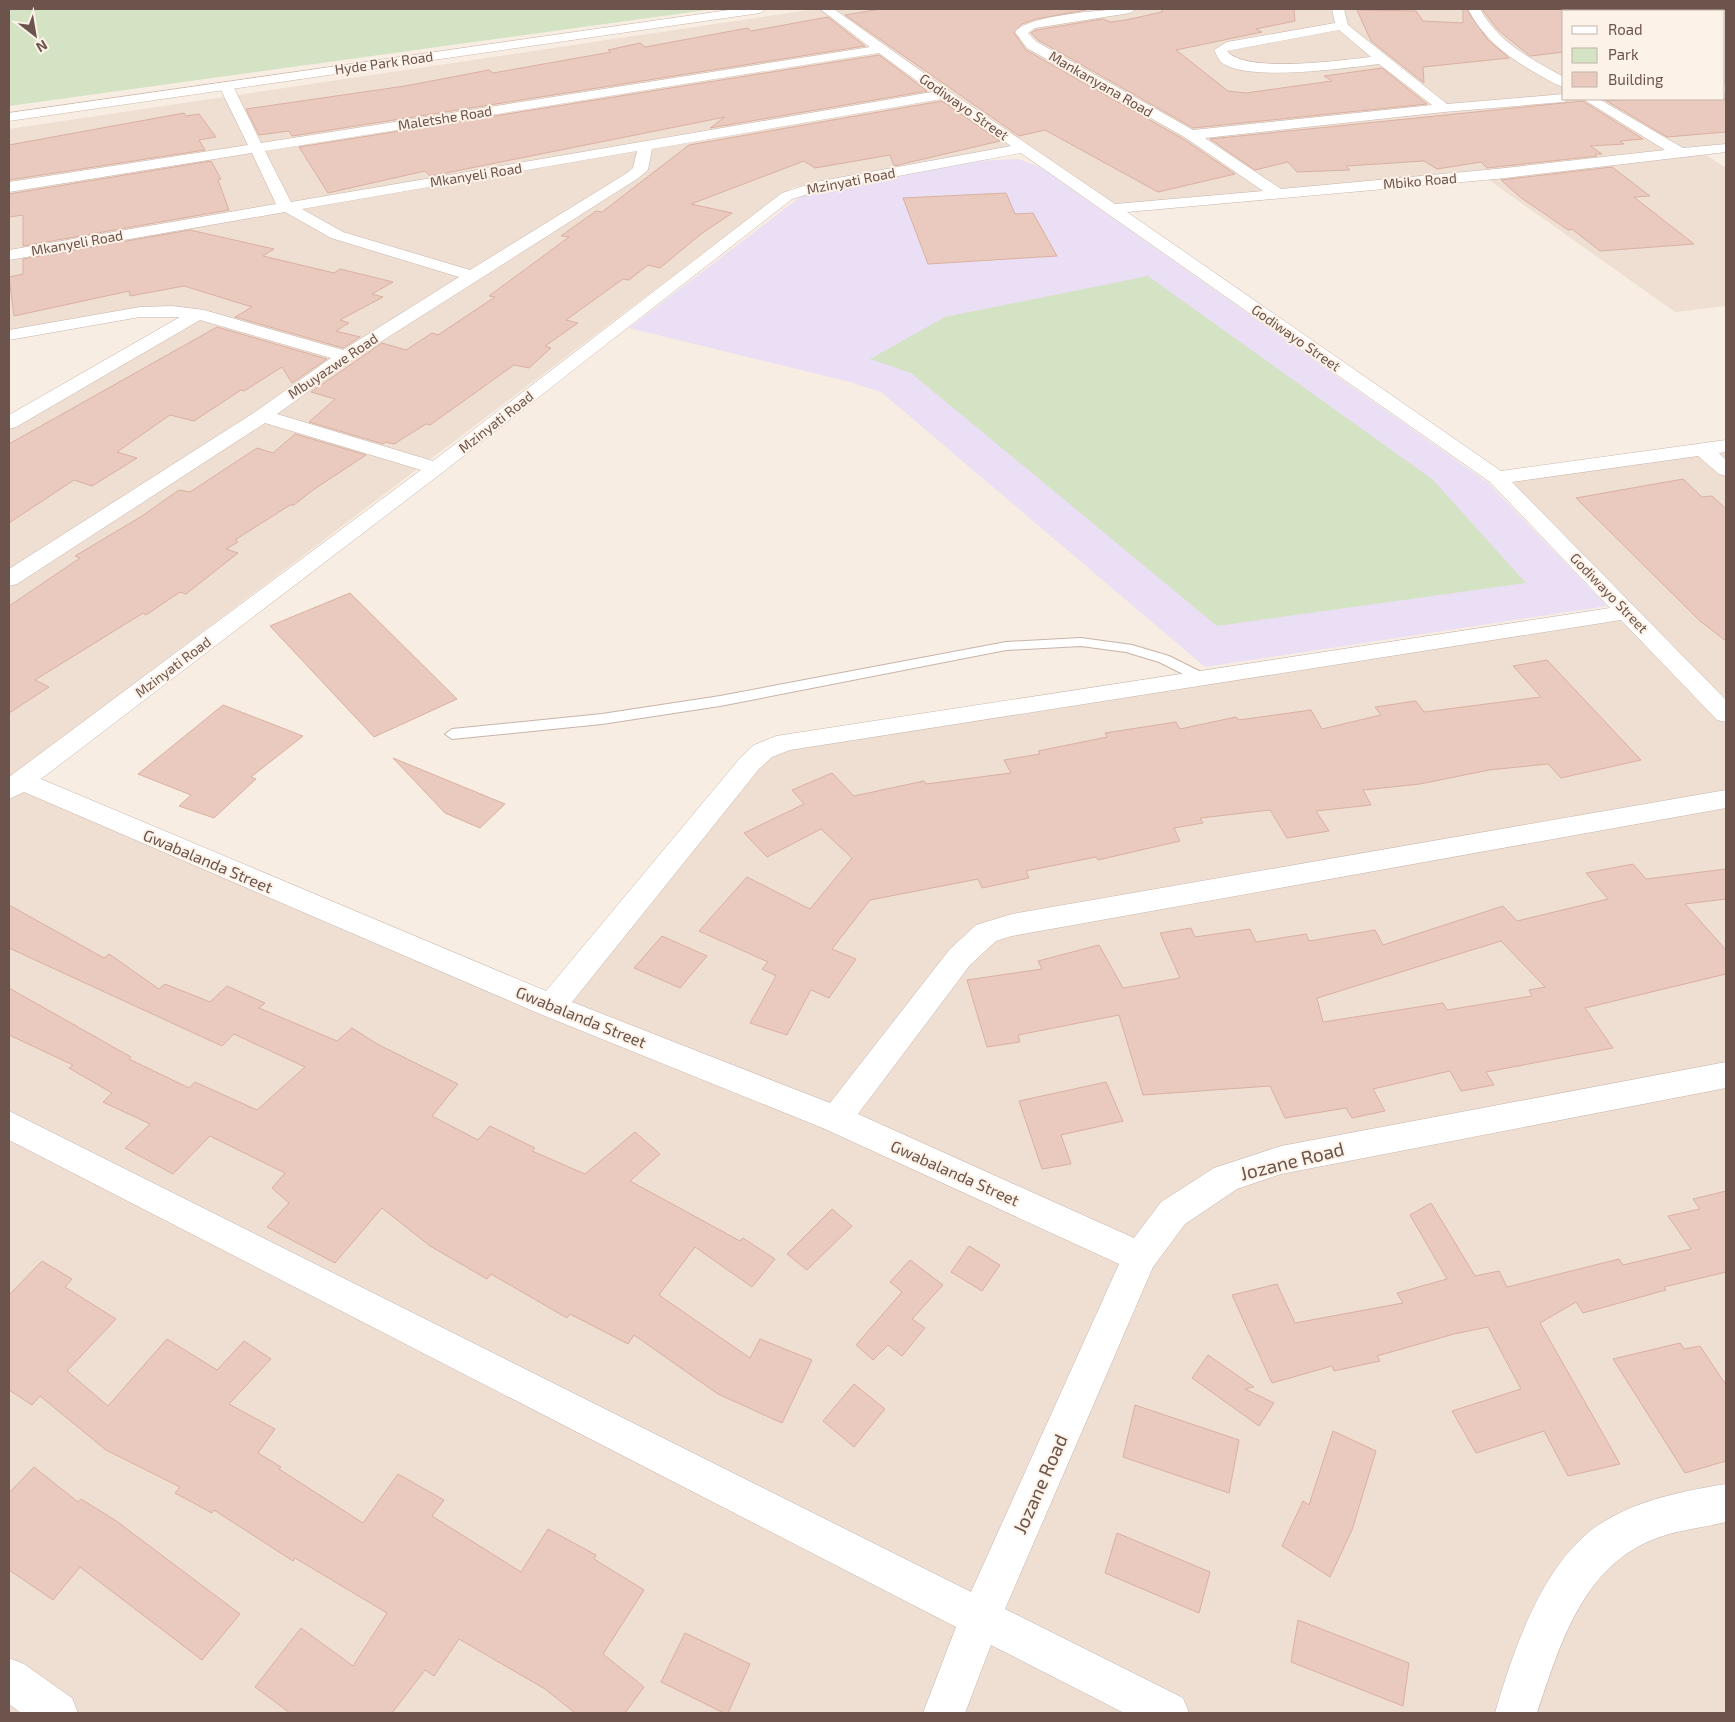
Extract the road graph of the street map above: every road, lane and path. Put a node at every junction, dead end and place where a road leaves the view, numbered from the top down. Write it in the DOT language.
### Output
graph roads {
  1 [pos="760,9"];
  2 [pos="826,9"];
  3 [pos="1130,9"];
  4 [pos="1338,9"];
  5 [pos="1474,9"];
  6 [pos="1342,26"];
  7 [pos="882,49"];
  8 [pos="1382,60"];
  9 [pos="1562,82"];
  10 [pos="226,86"];
  11 [pos="944,94"];
  12 [pos="1562,98"];
  13 [pos="1592,100"];
  14 [pos="1444,108"];
  15 [pos="9,117"];
  16 [pos="1191,135"];
  17 [pos="645,147"];
  18 [pos="256,148"];
  19 [pos="1024,148"];
  20 [pos="1726,148"];
  21 [pos="1678,152"];
  22 [pos="9,187"];
  23 [pos="1278,194"];
  24 [pos="285,206"];
  25 [pos="1112,209"];
  26 [pos="9,255"];
  27 [pos="472,276"];
  28 [pos="198,314"];
  29 [pos="9,335"];
  30 [pos="345,356"];
  31 [pos="262,416"];
  32 [pos="9,423"];
  33 [pos="1726,446"];
  34 [pos="1702,449"];
  35 [pos="436,468"];
  36 [pos="1726,470"];
  37 [pos="1497,478"];
  38 [pos="9,578"];
  39 [pos="1626,612"];
  40 [pos="1202,678"];
  41 [pos="1726,714"];
  42 [pos="452,734"];
  43 [pos="15,786"];
  44 [pos="1726,799"];
  45 [pos="551,1006"];
  46 [pos="1726,1075"];
  47 [pos="836,1119"];
  48 [pos="9,1125"];
  49 [pos="1140,1257"];
  50 [pos="1726,1503"];
  51 [pos="981,1617"];
  52 [pos="9,1679"];
  53 [pos="57,1713"];
  54 [pos="944,1713"];
  55 [pos="1168,1713"];
  56 [pos="1516,1713"];
  1 -- 10 [label="street, Hyde Park Road"];
  2 -- 7 [label="street, Godiwayo Street"];
  3 -- 16 [label="street, Mankanyana Road"];
  4 -- 6 [label="street"];
  5 -- 9 [label="street"];
  6 -- 8 [label="street"];
  6 -- 8 [label="street"];
  7 -- 11 [label="street, Godiwayo Street"];
  7 -- 18 [label="street, Maletshe Road"];
  8 -- 14 [label="street"];
  10 -- 15 [label="street, Hyde Park Road"];
  10 -- 18 [label="street"];
  11 -- 17 [label="street, Mkanyeli Road"];
  11 -- 19 [label="street, Godiwayo Street"];
  12 -- 14 [label="street"];
  13 -- 21 [label="street"];
  14 -- 16 [label="street"];
  16 -- 23 [label="street, Mankanyana Road"];
  17 -- 24 [label="street, Mkanyeli Road"];
  17 -- 27 [label="street, Mbuyazwe Road"];
  18 -- 22 [label="street, Maletshe Road"];
  18 -- 24 [label="street"];
  19 -- 25 [label="street, Godiwayo Street"];
  19 -- 35 [label="street, Mzinyati Road"];
  20 -- 21 [label="street, Mbiko Road"];
  21 -- 23 [label="street, Mbiko Road"];
  23 -- 25 [label="street, Mbiko Road"];
  24 -- 26 [label="street, Mkanyeli Road"];
  24 -- 27 [label="street"];
  25 -- 37 [label="street, Godiwayo Street"];
  27 -- 30 [label="street, Mbuyazwe Road"];
  28 -- 29 [label="street"];
  28 -- 30 [label="street"];
  28 -- 32 [label="street"];
  30 -- 31 [label="street, Mbuyazwe Road"];
  31 -- 35 [label="street"];
  31 -- 38 [label="street, Mbuyazwe Road"];
  33 -- 34 [label="street"];
  34 -- 36 [label="street"];
  34 -- 37 [label="street"];
  35 -- 43 [label="street, Mzinyati Road"];
  37 -- 39 [label="street, Godiwayo Street"];
  39 -- 40 [label="street"];
  39 -- 41 [label="street, Godiwayo Street"];
  40 -- 42 [label="lane"];
  40 -- 45 [label="street"];
  43 -- 45 [label="street, Gwabalanda Street"];
  44 -- 47 [label="street"];
  45 -- 47 [label="street, Gwabalanda Street"];
  46 -- 49 [label="street, Jozane Road"];
  47 -- 49 [label="street, Gwabalanda Street"];
  48 -- 51 [label="street"];
  49 -- 51 [label="street, Jozane Road"];
  50 -- 56 [label="street"];
  51 -- 54 [label="street, Jozane Road"];
  51 -- 55 [label="street"];
  52 -- 53 [label="street"];
}
